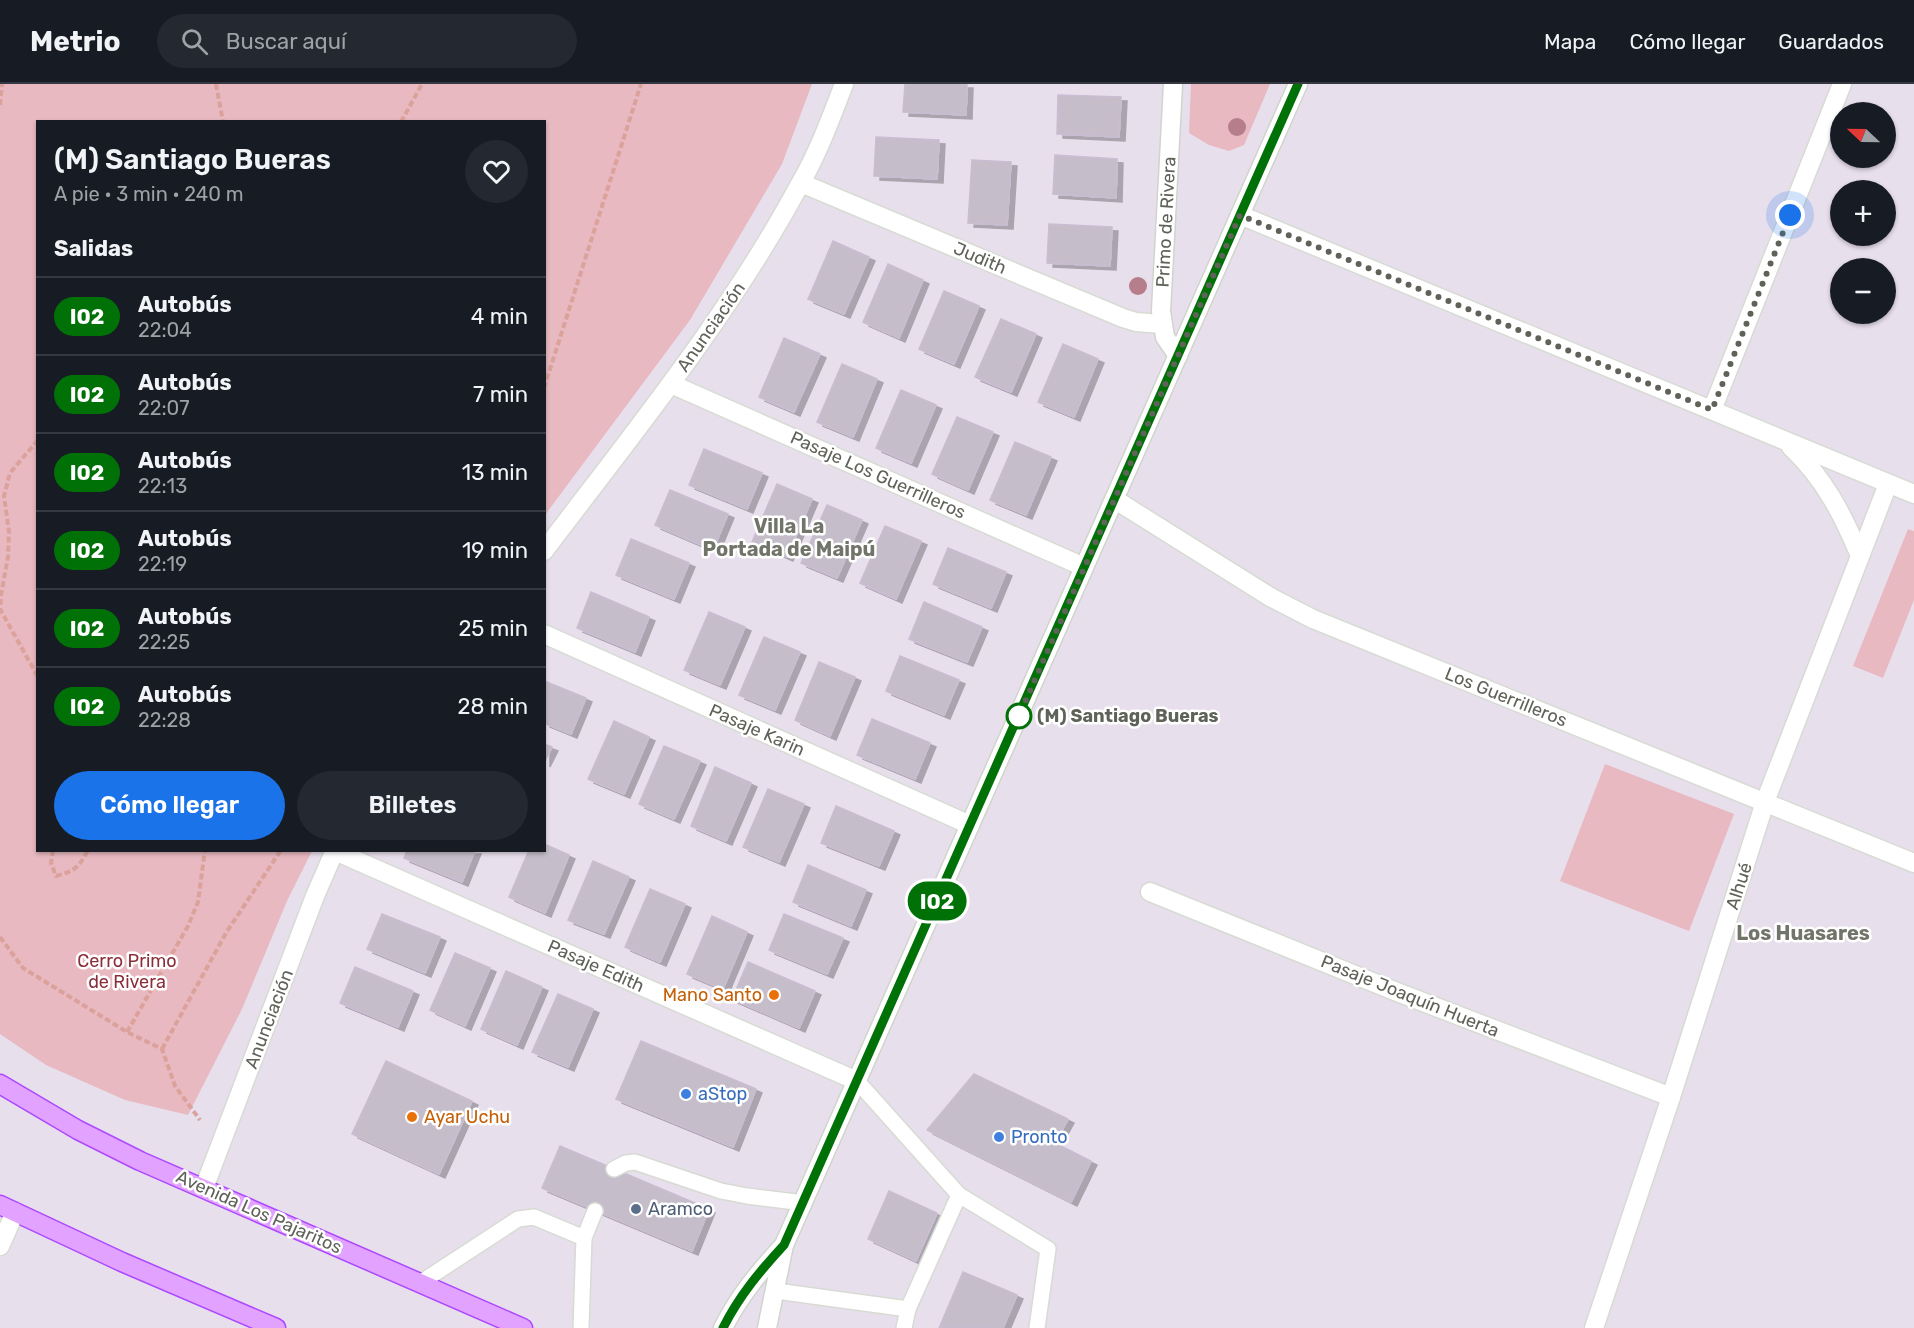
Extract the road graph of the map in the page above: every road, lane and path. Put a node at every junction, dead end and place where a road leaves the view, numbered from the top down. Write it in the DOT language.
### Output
graph roads {
  1 [pos="2,84"];
  2 [pos="216,84"];
  3 [pos="422,84"];
  4 [pos="641,84"];
  5 [pos="844,84"];
  6 [pos="1173,84"];
  7 [pos="1298,84"];
  8 [pos="1842,84"];
  9 [pos="0,105"];
  10 [pos="223,120"];
  11 [pos="402,120"];
  12 [pos="801,183"];
  13 [pos="1240,215"];
  14 [pos="1162,324"];
  15 [pos="1178,356"];
  16 [pos="546,381"];
  17 [pos="671,384"];
  18 [pos="1712,410"];
  19 [pos="1783,440"];
  20 [pos="36,442"];
  21 [pos="1888,484"];
  22 [pos="1914,494"];
  23 [pos="1114,499"];
  24 [pos="546,548"];
  25 [pos="1860,556"];
  26 [pos="1084,567"];
  27 [pos="546,635"];
  28 [pos="36,673"];
  29 [pos="1765,802"];
  30 [pos="970,825"];
  31 [pos="53,852"];
  32 [pos="87,852"];
  33 [pos="205,852"];
  34 [pos="280,852"];
  35 [pos="335,852"];
  36 [pos="337,852"];
  37 [pos="1914,863"];
  38 [pos="1150,892"];
  39 [pos="0,937"];
  40 [pos="127,1032"];
  41 [pos="162,1048"];
  42 [pos="857,1081"];
  43 [pos="0,1084"];
  44 [pos="1671,1096"];
  45 [pos="225,1135"];
  46 [pos="614,1169"];
  47 [pos="204,1188"];
  48 [pos="959,1195"];
  49 [pos="804,1203"];
  50 [pos="7,1209"];
  51 [pos="595,1211"];
  52 [pos="584,1238"];
  53 [pos="784,1245"];
  54 [pos="0,1246"];
  55 [pos="420,1283"];
  56 [pos="776,1291"];
  57 [pos="908,1309"];
  58 [pos="276,1328"];
  59 [pos="524,1328"];
  60 [pos="581,1328"];
  61 [pos="723,1328"];
  62 [pos="767,1328"];
  63 [pos="904,1328"];
  64 [pos="1037,1328"];
  65 [pos="1594,1328"];
  1 -- 9 [label="path"];
  2 -- 10 [label="path"];
  3 -- 11 [label="path"];
  4 -- 16 [label="path"];
  5 -- 12 [label="street, Anunciación"];
  6 -- 14 [label="street, Primo de Rivera"];
  7 -- 13 [label="street"];
  8 -- 18 [label="street"];
  12 -- 14 [label="street, Judith"];
  12 -- 17 [label="street, Anunciación"];
  13 -- 15 [label="street"];
  13 -- 18 [label="street"];
  14 -- 15 [label="street, Primo de Rivera"];
  15 -- 23 [label="street"];
  17 -- 24 [label="street, Anunciación"];
  17 -- 26 [label="street, Pasaje Los Guerrilleros"];
  18 -- 19 [label="street"];
  19 -- 21 [label="street"];
  19 -- 25 [label="street"];
  20 -- 28 [label="path"];
  21 -- 22 [label="street"];
  21 -- 25 [label="street, Alhué"];
  23 -- 26 [label="street"];
  23 -- 29 [label="street, Los Guerrilleros"];
  25 -- 29 [label="street, Alhué"];
  26 -- 30 [label="street"];
  27 -- 30 [label="street, Pasaje Karin"];
  29 -- 37 [label="street, Los Guerrilleros"];
  29 -- 44 [label="street, Alhué"];
  30 -- 42 [label="street"];
  31 -- 32 [label="path"];
  33 -- 40 [label="path"];
  34 -- 41 [label="path"];
  35 -- 45 [label="street, Anunciación"];
  36 -- 42 [label="street, Pasaje Edith"];
  38 -- 44 [label="street, Pasaje Joaquín Huerta"];
  39 -- 40 [label="path"];
  40 -- 41 [label="path"];
  41 -- 45 [label="path"];
  42 -- 48 [label="lane"];
  42 -- 49 [label="street"];
  43 -- 47 [label="main road, Avenida Los Pajaritos"];
  44 -- 65 [label="street, Alhué"];
  45 -- 47 [label="street, Anunciación"];
  46 -- 49 [label="lane"];
  47 -- 55 [label="main road, Avenida Los Pajaritos"];
  48 -- 57 [label="lane"];
  48 -- 64 [label="lane"];
  49 -- 53 [label="street"];
  50 -- 54 [label="street"];
  50 -- 58 [label="main road"];
  51 -- 52 [label="lane"];
  52 -- 55 [label="lane"];
  52 -- 60 [label="lane"];
  53 -- 56 [label="street"];
  53 -- 61 [label="street"];
  55 -- 59 [label="main road, Avenida Los Pajaritos"];
  56 -- 57 [label="lane"];
  56 -- 62 [label="street"];
  57 -- 63 [label="lane"];
}
